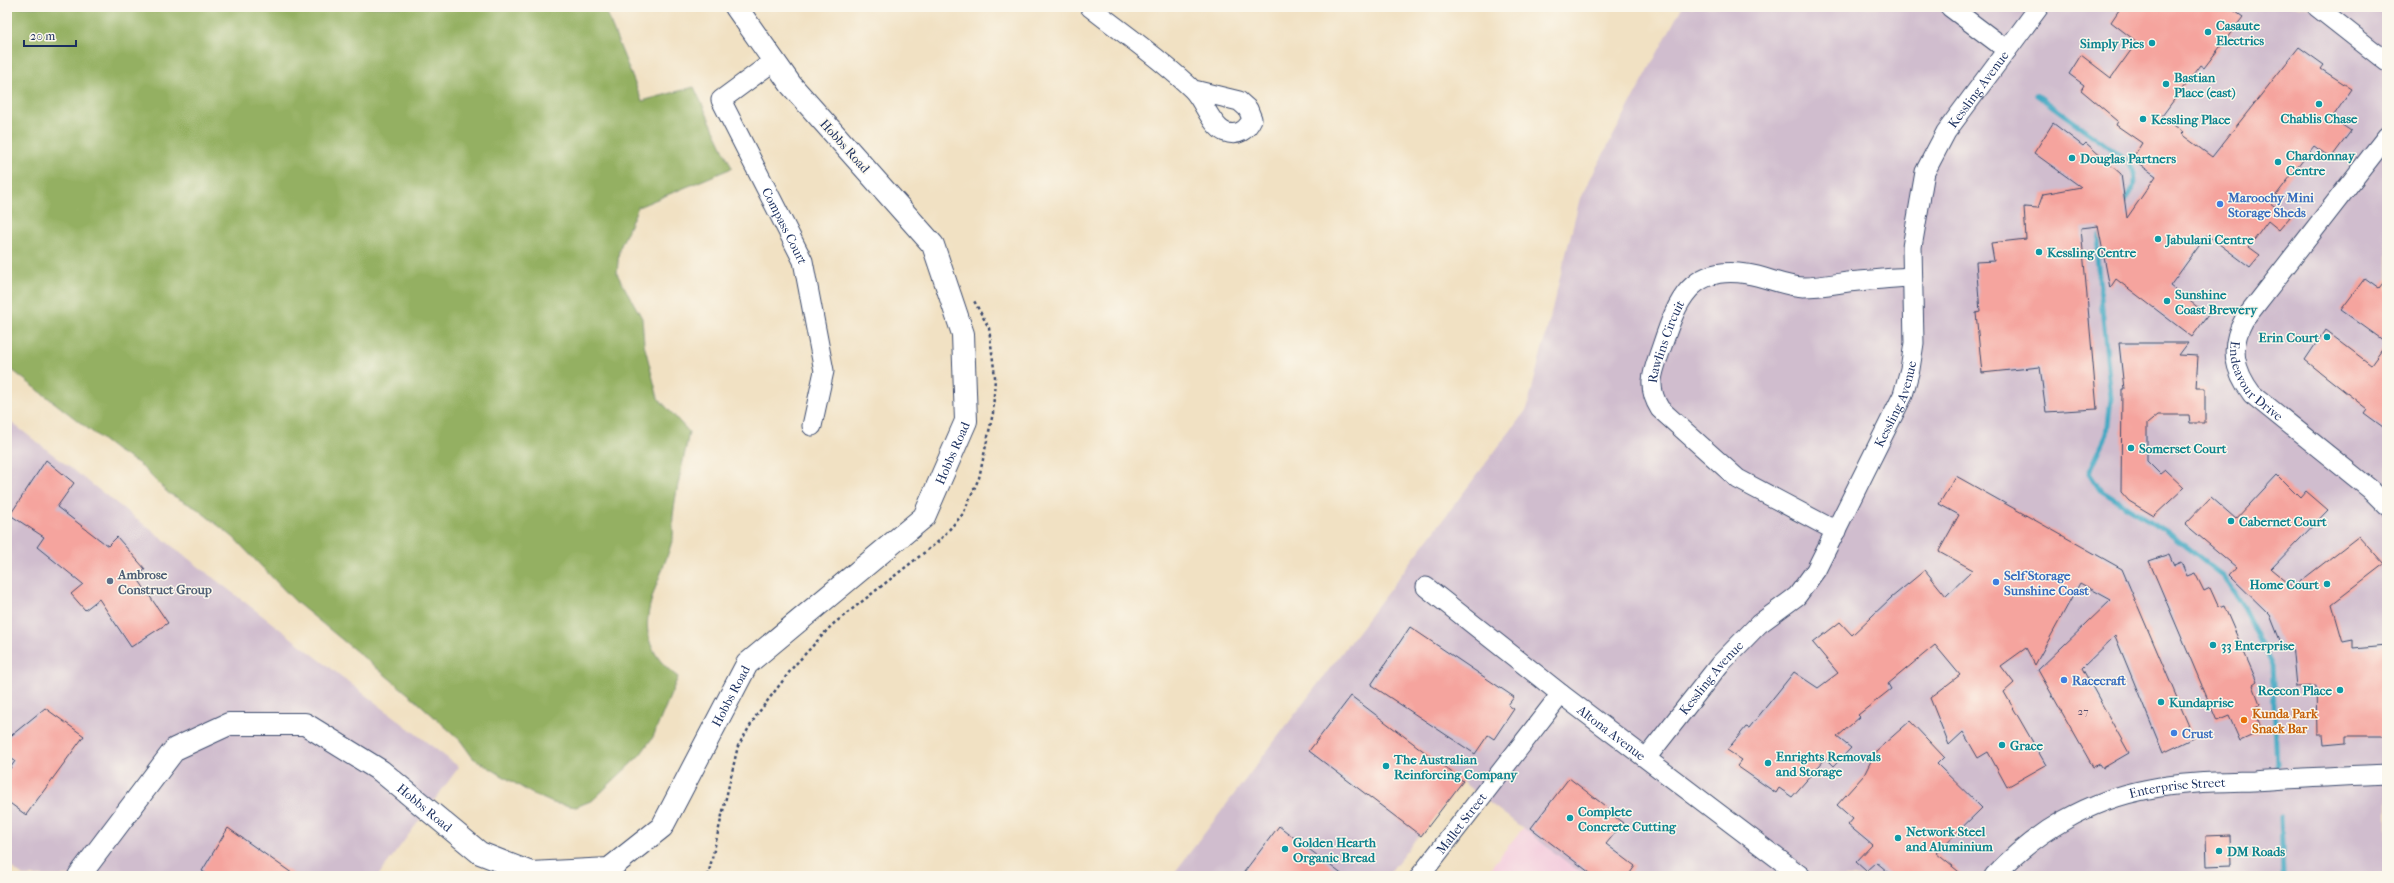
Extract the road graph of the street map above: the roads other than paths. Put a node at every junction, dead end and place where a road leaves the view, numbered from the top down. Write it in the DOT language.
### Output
graph roads {
  1 [pos="736,7"];
  2 [pos="1090,7"];
  3 [pos="1950,7"];
  4 [pos="2040,7"];
  5 [pos="2317,7"];
  6 [pos="2007,50"];
  7 [pos="774,61"];
  8 [pos="2387,62"];
  9 [pos="1194,90"];
  10 [pos="2387,136"];
  11 [pos="1912,277"];
  12 [pos="812,426"];
  13 [pos="2387,506"];
  14 [pos="1836,531"];
  15 [pos="1426,587"];
  16 [pos="1561,694"];
  17 [pos="1647,757"];
  18 [pos="2387,774"];
  19 [pos="79,876"];
  20 [pos="1420,876"];
  21 [pos="1801,876"];
  22 [pos="1994,876"];
  1 -- 7 [label="street, Hobbs Road"];
  2 -- 9 [label="street"];
  3 -- 6 [label="street"];
  4 -- 6 [label="street, Kessling Avenue"];
  5 -- 8 [label="street"];
  6 -- 11 [label="street, Kessling Avenue"];
  7 -- 12 [label="street, Compass Court"];
  7 -- 19 [label="street, Hobbs Road"];
  10 -- 13 [label="street, Endeavour Drive"];
  11 -- 14 [label="street, Kessling Avenue"];
  11 -- 14 [label="street, Rawlins Circuit"];
  14 -- 17 [label="street, Kessling Avenue"];
  15 -- 16 [label="street, Altona Avenue"];
  16 -- 17 [label="street, Altona Avenue"];
  16 -- 20 [label="street, Mallet Street"];
  17 -- 21 [label="street, Altona Avenue"];
  18 -- 22 [label="street, Enterprise Street"];
}
